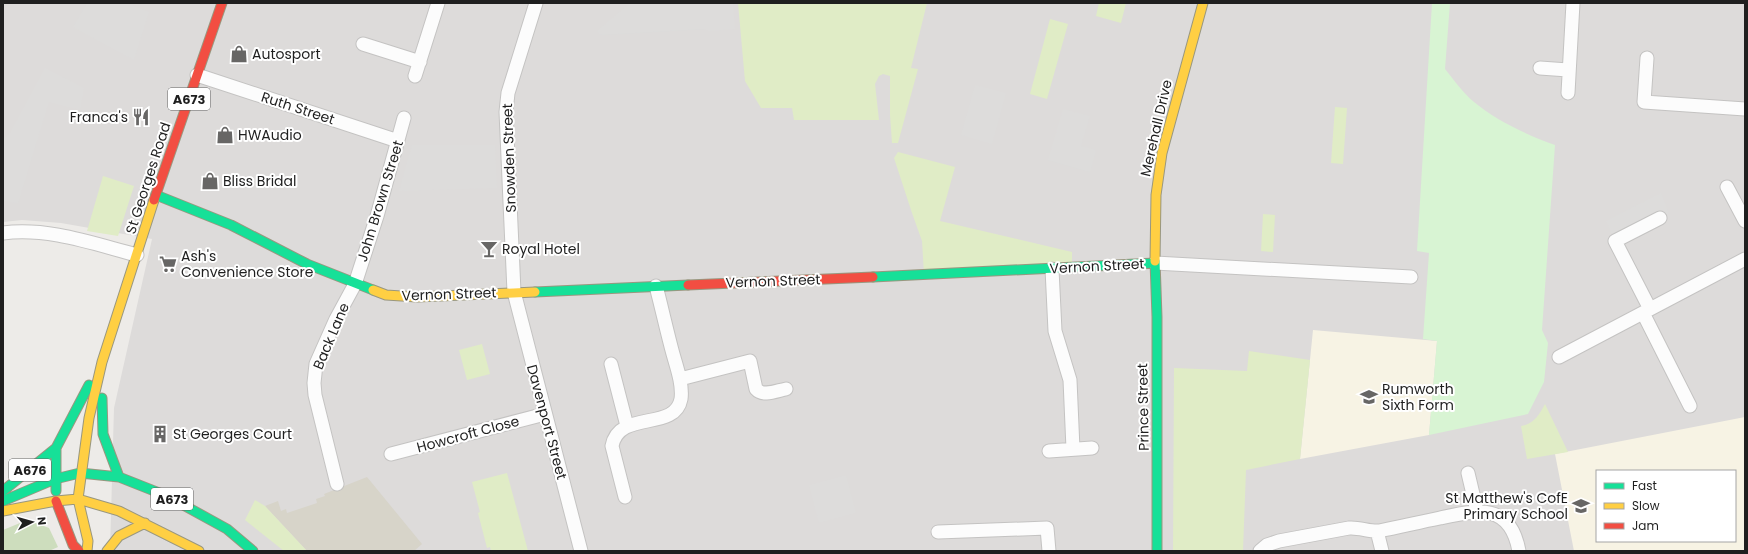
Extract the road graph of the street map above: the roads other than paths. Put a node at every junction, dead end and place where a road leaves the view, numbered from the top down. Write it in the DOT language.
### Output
graph roads {
  1 [pos="222,3"];
  2 [pos="438,3"];
  3 [pos="536,3"];
  4 [pos="1203,3"];
  5 [pos="1573,3"];
  6 [pos="363,44"];
  7 [pos="1647,58"];
  8 [pos="420,62"];
  9 [pos="1540,68"];
  10 [pos="1568,70"];
  11 [pos="197,75"];
  12 [pos="416,76"];
  13 [pos="1568,93"];
  14 [pos="1745,109"];
  15 [pos="404,118"];
  16 [pos="398,141"];
  17 [pos="1727,187"];
  18 [pos="156,195"];
  19 [pos="1739,197"];
  20 [pos="1660,218"];
  21 [pos="1745,221"];
  22 [pos="3,233"];
  23 [pos="137,255"];
  24 [pos="1745,259"];
  25 [pos="1155,263"];
  26 [pos="1052,269"];
  27 [pos="1411,277"];
  28 [pos="355,284"];
  29 [pos="656,286"];
  30 [pos="514,292"];
  31 [pos="1647,311"];
  32 [pos="1559,357"];
  33 [pos="102,362"];
  34 [pos="611,364"];
  35 [pos="680,379"];
  36 [pos="786,389"];
  37 [pos="1690,406"];
  38 [pos="545,414"];
  39 [pos="628,426"];
  40 [pos="56,448"];
  41 [pos="1092,448"];
  42 [pos="1074,449"];
  43 [pos="1049,450"];
  44 [pos="391,454"];
  45 [pos="80,473"];
  46 [pos="1468,473"];
  47 [pos="119,477"];
  48 [pos="55,478"];
  49 [pos="337,484"];
  50 [pos="3,491"];
  51 [pos="624,497"];
  52 [pos="78,499"];
  53 [pos="3,501"];
  54 [pos="56,501"];
  55 [pos="3,511"];
  56 [pos="1477,511"];
  57 [pos="145,522"];
  58 [pos="1377,531"];
  59 [pos="938,532"];
  60 [pos="79,551"];
  61 [pos="87,551"];
  62 [pos="107,551"];
  63 [pos="199,551"];
  64 [pos="253,551"];
  65 [pos="581,551"];
  66 [pos="1049,551"];
  67 [pos="1157,551"];
  68 [pos="1260,551"];
  69 [pos="1382,551"];
  70 [pos="1519,551"];
  1 -- 11 [label="street, St Georges Road / A673"];
  2 -- 8 [label="street"];
  3 -- 30 [label="street, Snowden Street"];
  4 -- 25 [label="street, Merehall Drive"];
  5 -- 10 [label="street"];
  6 -- 8 [label="street"];
  7 -- 14 [label="street"];
  8 -- 12 [label="street"];
  9 -- 10 [label="street"];
  10 -- 13 [label="street"];
  11 -- 16 [label="street, Ruth Street"];
  11 -- 18 [label="street, St Georges Road / A673"];
  15 -- 16 [label="street, John Brown Street"];
  16 -- 28 [label="street, John Brown Street"];
  17 -- 19 [label="street"];
  18 -- 23 [label="street, St Georges Road / A673"];
  18 -- 28 [label="street, Vernon Street"];
  19 -- 21 [label="street"];
  20 -- 31 [label="street"];
  22 -- 23 [label="street"];
  23 -- 33 [label="street, St Georges Road / A673"];
  24 -- 31 [label="street"];
  25 -- 26 [label="street, Vernon Street"];
  25 -- 27 [label="street, Vernon Street"];
  25 -- 67 [label="street, Prince Street"];
  26 -- 29 [label="street, Vernon Street"];
  26 -- 42 [label="street"];
  28 -- 30 [label="street, Vernon Street"];
  28 -- 49 [label="street, Back Lane"];
  29 -- 30 [label="street, Vernon Street"];
  29 -- 35 [label="street"];
  30 -- 38 [label="street, Davenport Street"];
  31 -- 32 [label="street"];
  31 -- 37 [label="street"];
  33 -- 40 [label="street, St Georges Road / A673"];
  33 -- 45 [label="street, St Georges Road / A673"];
  33 -- 47 [label="street, A673"];
  34 -- 39 [label="street"];
  35 -- 36 [label="street"];
  35 -- 39 [label="street"];
  38 -- 44 [label="street, Howcroft Close"];
  38 -- 65 [label="street, Davenport Street"];
  39 -- 51 [label="street"];
  40 -- 48 [label="street, St Georges Road / A673"];
  40 -- 50 [label="street, A676"];
  41 -- 42 [label="street"];
  42 -- 43 [label="street"];
  45 -- 47 [label="street, A673"];
  45 -- 48 [label="street, A673"];
  45 -- 52 [label="street, St Georges Road / A673"];
  46 -- 56 [label="street"];
  47 -- 64 [label="street, A673"];
  48 -- 53 [label="street, A676"];
  48 -- 54 [label="street, St Georges Road"];
  52 -- 54 [label="street, A673"];
  52 -- 57 [label="street, A673"];
  52 -- 61 [label="street, St Georges Road"];
  54 -- 55 [label="street, A676"];
  54 -- 60 [label="street, St Georges Road"];
  56 -- 58 [label="street"];
  56 -- 70 [label="street"];
  57 -- 62 [label="street"];
  57 -- 63 [label="street, A673"];
  58 -- 68 [label="street"];
  58 -- 69 [label="street"];
  59 -- 66 [label="street"];
}
